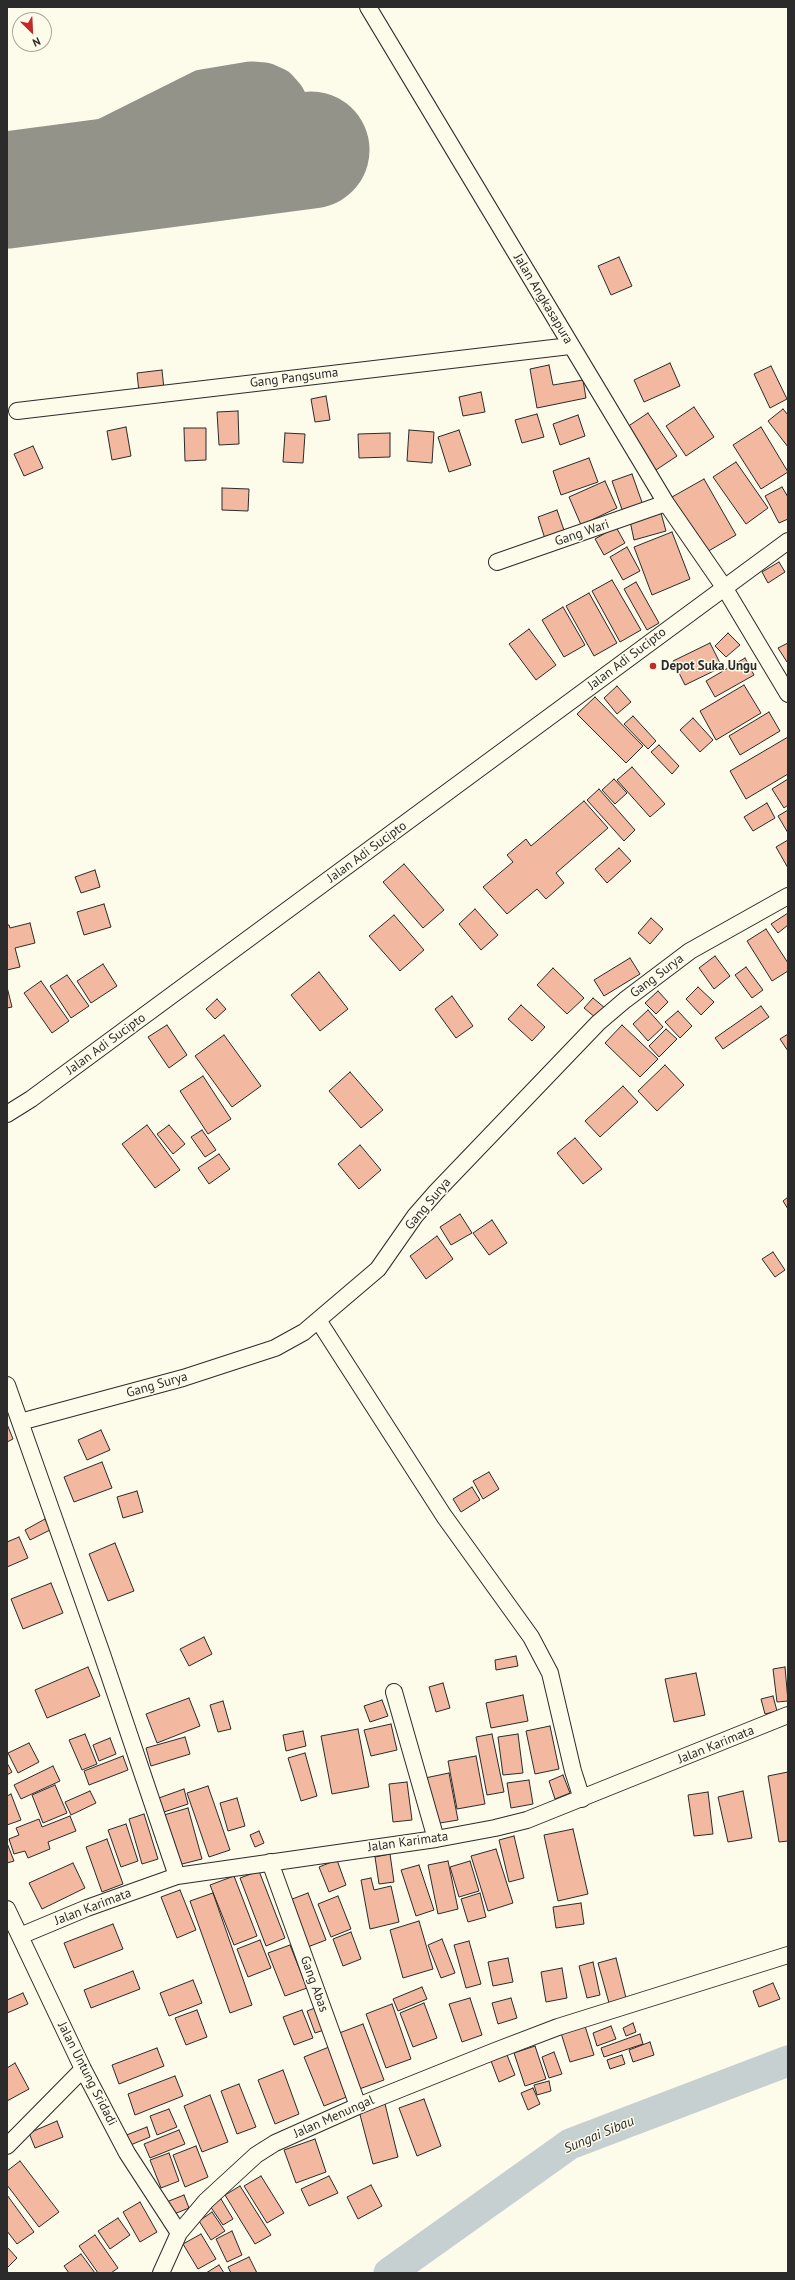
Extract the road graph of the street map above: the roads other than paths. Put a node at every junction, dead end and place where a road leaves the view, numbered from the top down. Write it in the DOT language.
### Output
graph roads {
  1 [pos="368,7"];
  2 [pos="570,346"];
  3 [pos="17,411"];
  4 [pos="666,504"];
  5 [pos="788,541"];
  6 [pos="497,562"];
  7 [pos="724,587"];
  8 [pos="788,694"];
  9 [pos="788,896"];
  10 [pos="7,1114"];
  11 [pos="318,1320"];
  12 [pos="7,1385"];
  13 [pos="20,1422"];
  14 [pos="394,1692"];
  15 [pos="788,1715"];
  16 [pos="582,1799"];
  17 [pos="436,1839"];
  18 [pos="270,1862"];
  19 [pos="177,1876"];
  20 [pos="7,1909"];
  21 [pos="20,1936"];
  22 [pos="788,1955"];
  23 [pos="83,2069"];
  24 [pos="358,2106"];
  25 [pos="7,2146"];
  26 [pos="179,2234"];
  27 [pos="161,2273"];
  1 -- 2 [label="street, Jalan Angkasapura"];
  2 -- 3 [label="street, Gang Pangsuma"];
  2 -- 4 [label="street, Jalan Angkasapura"];
  4 -- 6 [label="street, Gang Wari"];
  4 -- 7 [label="street, Jalan Angkasapura"];
  5 -- 7 [label="street, Jalan Adi Sucipto"];
  7 -- 8 [label="street, Jalan Angkasapura"];
  7 -- 10 [label="street, Jalan Adi Sucipto"];
  9 -- 11 [label="street, Gang Surya"];
  11 -- 13 [label="street, Gang Surya"];
  11 -- 16 [label="street"];
  12 -- 13 [label="street"];
  13 -- 19 [label="street"];
  14 -- 17 [label="street"];
  15 -- 16 [label="street, Jalan Karimata"];
  16 -- 17 [label="street, Jalan Karimata"];
  17 -- 18 [label="street, Jalan Karimata"];
  18 -- 19 [label="street, Jalan Karimata"];
  18 -- 24 [label="street, Gang Abas"];
  19 -- 21 [label="street, Jalan Karimata"];
  20 -- 21 [label="street, Jalan Untung Sridadi"];
  21 -- 23 [label="street, Jalan Untung Sridadi"];
  22 -- 24 [label="street, Jalan Menungal"];
  23 -- 25 [label="street"];
  23 -- 26 [label="street, Jalan Untung Sridadi"];
  24 -- 26 [label="street, Jalan Menungal"];
  26 -- 27 [label="street, Jalan Menungal"];
}
